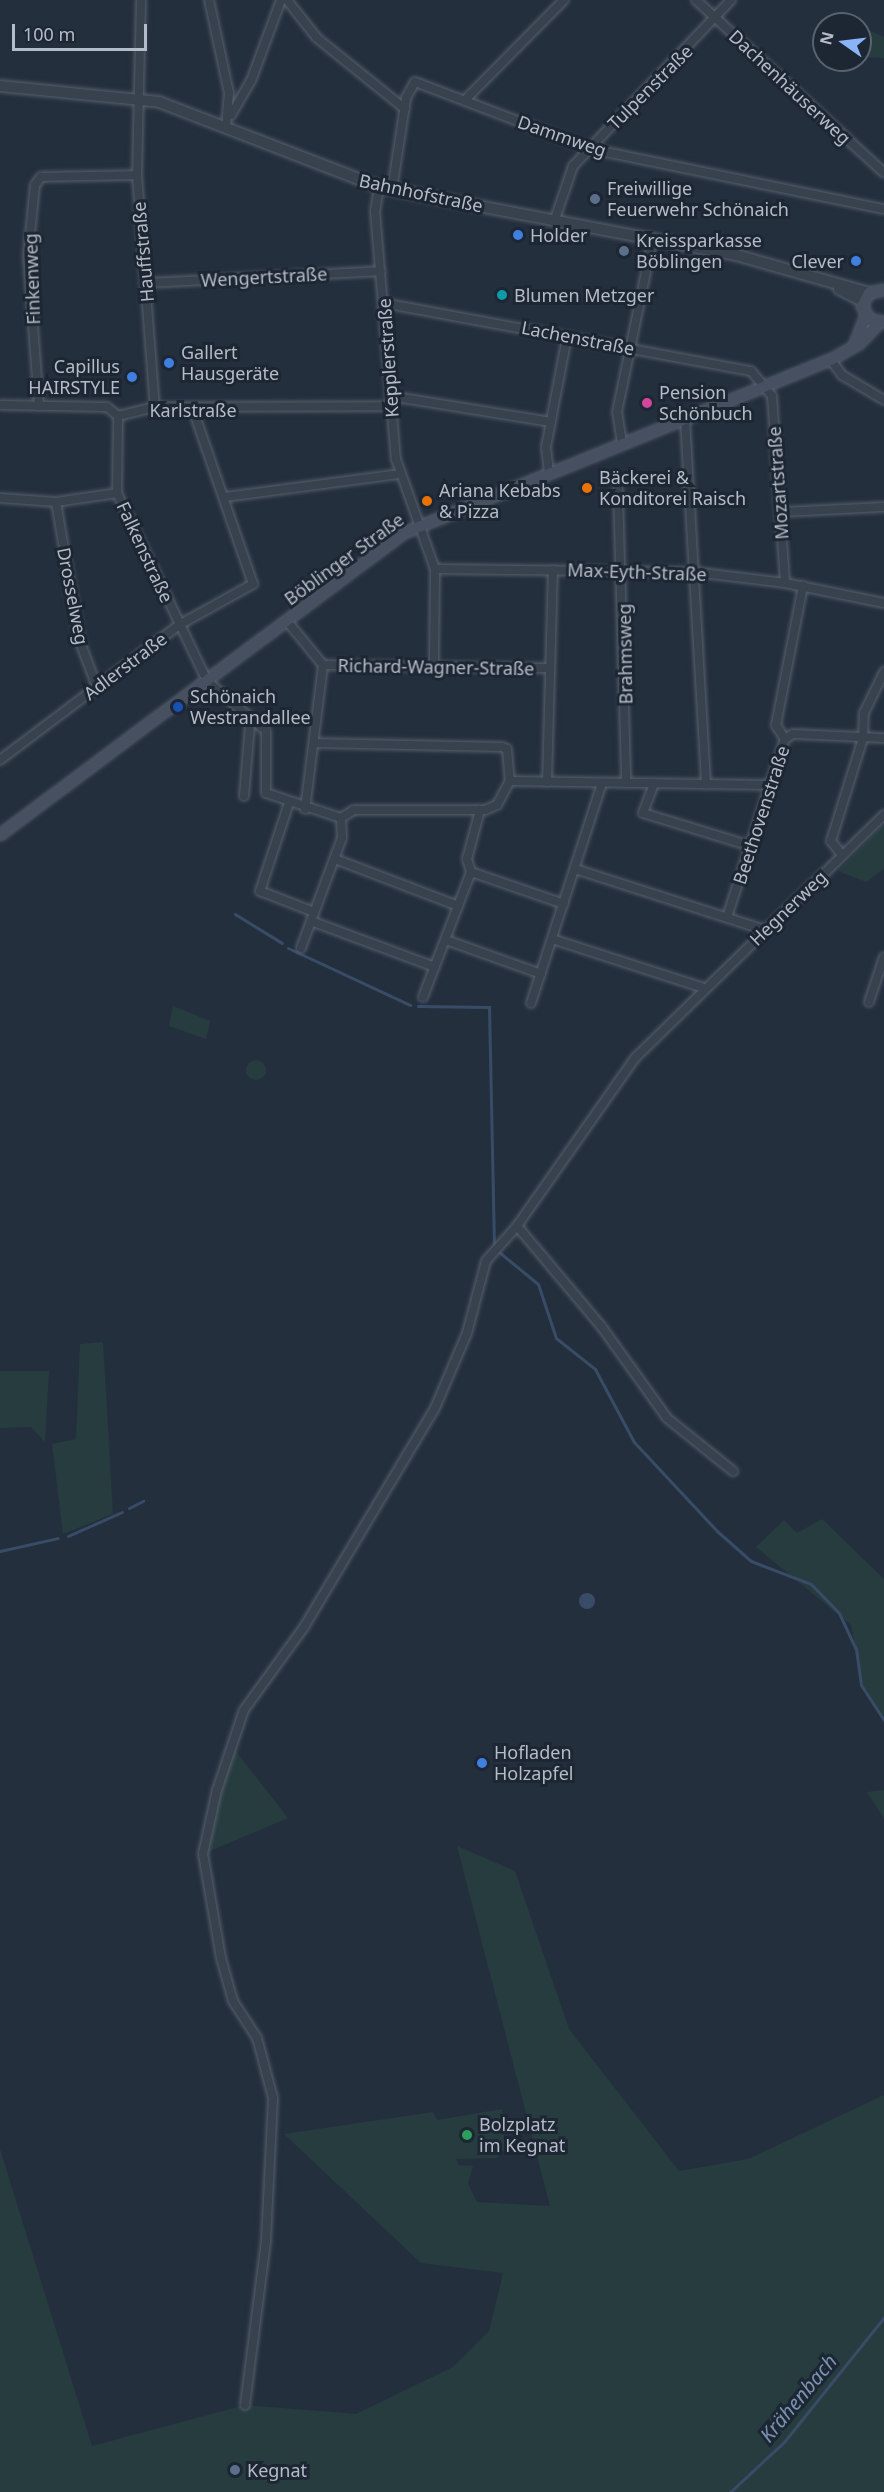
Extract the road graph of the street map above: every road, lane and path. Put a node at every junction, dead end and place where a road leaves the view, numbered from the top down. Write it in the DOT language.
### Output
graph roads {
  1 [pos="141,0"];
  2 [pos="209,0"];
  3 [pos="281,0"];
  4 [pos="286,0"];
  5 [pos="564,0"];
  6 [pos="696,0"];
  7 [pos="731,0"];
  8 [pos="717,20"];
  9 [pos="0,86"];
  10 [pos="135,98"];
  11 [pos="465,100"];
  12 [pos="405,109"];
  13 [pos="227,122"];
  14 [pos="591,149"];
  15 [pos="884,173"];
  16 [pos="137,175"];
  17 [pos="379,187"];
  18 [pos="392,190"];
  19 [pos="884,209"];
  20 [pos="555,219"];
  21 [pos="653,238"];
  22 [pos="381,270"];
  23 [pos="146,283"];
  24 [pos="883,289"];
  25 [pos="866,297"];
  26 [pos="383,303"];
  27 [pos="866,316"];
  28 [pos="882,323"];
  29 [pos="567,337"];
  30 [pos="851,348"];
  31 [pos="631,349"];
  32 [pos="831,360"];
  33 [pos="767,385"];
  34 [pos="390,396"];
  35 [pos="884,400"];
  36 [pos="0,405"];
  37 [pos="39,406"];
  38 [pos="155,406"];
  39 [pos="390,406"];
  40 [pos="193,410"];
  41 [pos="118,416"];
  42 [pos="685,419"];
  43 [pos="551,422"];
  44 [pos="622,443"];
  45 [pos="549,472"];
  46 [pos="400,474"];
  47 [pos="618,489"];
  48 [pos="117,493"];
  49 [pos="225,497"];
  50 [pos="0,498"];
  51 [pos="56,502"];
  52 [pos="884,507"];
  53 [pos="781,512"];
  54 [pos="417,526"];
  55 [pos="435,570"];
  56 [pos="553,570"];
  57 [pos="624,572"];
  58 [pos="694,572"];
  59 [pos="785,583"];
  60 [pos="802,585"];
  61 [pos="884,603"];
  62 [pos="287,621"];
  63 [pos="179,625"];
  64 [pos="322,665"];
  65 [pos="434,666"];
  66 [pos="550,668"];
  67 [pos="884,672"];
  68 [pos="207,681"];
  69 [pos="97,687"];
  70 [pos="250,724"];
  71 [pos="863,738"];
  72 [pos="884,738"];
  73 [pos="785,739"];
  74 [pos="314,743"];
  75 [pos="0,760"];
  76 [pos="510,781"];
  77 [pos="547,782"];
  78 [pos="602,783"];
  79 [pos="626,783"];
  80 [pos="654,784"];
  81 [pos="706,784"];
  82 [pos="769,785"];
  83 [pos="244,796"];
  84 [pos="289,803"];
  85 [pos="305,809"];
  86 [pos="480,810"];
  87 [pos="884,815"];
  88 [pos="341,818"];
  89 [pos="0,835"];
  90 [pos="750,846"];
  91 [pos="842,855"];
  92 [pos="335,858"];
  93 [pos="575,869"];
  94 [pos="471,872"];
  95 [pos="564,904"];
  96 [pos="459,906"];
  97 [pos="313,916"];
  98 [pos="727,917"];
  99 [pos="765,930"];
  100 [pos="552,939"];
  101 [pos="446,940"];
  102 [pos="301,948"];
  103 [pos="884,957"];
  104 [pos="435,967"];
  105 [pos="541,974"];
  106 [pos="704,988"];
  107 [pos="423,996"];
  108 [pos="869,1002"];
  109 [pos="531,1003"];
  110 [pos="517,1226"];
  111 [pos="733,1471"];
  112 [pos="245,2405"];
  1 -- 10 [label="street, Hauffstraße"];
  2 -- 13 [label="street"];
  3 -- 13 [label="street"];
  4 -- 12 [label="street"];
  5 -- 11 [label="street"];
  6 -- 8 [label="street, Dachenhäuserweg"];
  7 -- 8 [label="street, Tulpenstraße"];
  8 -- 14 [label="street, Tulpenstraße"];
  8 -- 15 [label="street, Dachenhäuserweg"];
  9 -- 10 [label="street, Bahnhofstraße"];
  10 -- 13 [label="street, Bahnhofstraße"];
  10 -- 16 [label="street, Hauffstraße"];
  11 -- 12 [label="street, Dammweg"];
  11 -- 14 [label="street, Dammweg"];
  12 -- 18 [label="street"];
  13 -- 17 [label="street, Bahnhofstraße"];
  14 -- 19 [label="street, Dammweg"];
  14 -- 20 [label="street, Tulpenstraße"];
  16 -- 23 [label="street, Hauffstraße"];
  16 -- 37 [label="street, Finkenweg"];
  17 -- 18 [label="street, Bahnhofstraße"];
  17 -- 22 [label="street, Kepplerstraße"];
  18 -- 20 [label="street, Bahnhofstraße"];
  20 -- 21 [label="street, Bahnhofstraße"];
  21 -- 25 [label="street, Bahnhofstraße"];
  21 -- 31 [label="street"];
  22 -- 23 [label="street, Wengertstraße"];
  22 -- 26 [label="street, Kepplerstraße"];
  23 -- 38 [label="street, Hauffstraße"];
  24 -- 25 [label="main road"];
  25 -- 27 [label="main road"];
  26 -- 29 [label="street, Lachenstraße"];
  26 -- 34 [label="street, Kepplerstraße"];
  27 -- 28 [label="main road"];
  27 -- 30 [label="main road"];
  28 -- 30 [label="main road, Böblinger Straße"];
  29 -- 31 [label="street, Lachenstraße"];
  29 -- 43 [label="street"];
  30 -- 32 [label="main road, Böblinger Straße"];
  31 -- 33 [label="street, Lachenstraße"];
  31 -- 44 [label="street"];
  32 -- 33 [label="main road, Böblinger Straße"];
  32 -- 35 [label="street"];
  33 -- 42 [label="main road, Böblinger Straße"];
  33 -- 53 [label="street, Mozartstraße"];
  34 -- 39 [label="street, Kepplerstraße"];
  34 -- 43 [label="street"];
  36 -- 37 [label="street"];
  37 -- 41 [label="street"];
  38 -- 40 [label="street, Karlstraße"];
  38 -- 41 [label="street, Karlstraße"];
  39 -- 40 [label="street, Karlstraße"];
  39 -- 46 [label="street, Kepplerstraße"];
  40 -- 49 [label="street"];
  41 -- 48 [label="street, Falkenstraße"];
  42 -- 44 [label="main road, Böblinger Straße"];
  42 -- 58 [label="street"];
  43 -- 45 [label="street"];
  44 -- 45 [label="main road, Böblinger Straße"];
  45 -- 54 [label="main road, Böblinger Straße"];
  46 -- 49 [label="street"];
  46 -- 54 [label="street, Kepplerstraße"];
  47 -- 57 [label="street, Brahmsweg"];
  48 -- 51 [label="street"];
  48 -- 63 [label="street, Falkenstraße"];
  49 -- 63 [label="street, Adlerstraße"];
  50 -- 51 [label="street"];
  51 -- 69 [label="street, Drosselweg"];
  52 -- 53 [label="street"];
  53 -- 59 [label="street, Mozartstraße"];
  54 -- 55 [label="street"];
  54 -- 62 [label="main road, Böblinger Straße"];
  55 -- 56 [label="street, Max-Eyth-Straße"];
  55 -- 65 [label="street"];
  56 -- 57 [label="street, Max-Eyth-Straße"];
  56 -- 66 [label="street"];
  57 -- 58 [label="street, Max-Eyth-Straße"];
  57 -- 79 [label="street, Brahmsweg"];
  58 -- 59 [label="street, Max-Eyth-Straße"];
  58 -- 81 [label="street"];
  59 -- 60 [label="street, Max-Eyth-Straße"];
  60 -- 61 [label="street, Max-Eyth-Straße"];
  60 -- 73 [label="street"];
  62 -- 64 [label="street"];
  62 -- 68 [label="main road, Böblinger Straße"];
  63 -- 68 [label="street, Falkenstraße"];
  63 -- 69 [label="street, Adlerstraße"];
  64 -- 65 [label="street, Richard-Wagner-Straße"];
  64 -- 74 [label="street"];
  65 -- 66 [label="street, Richard-Wagner-Straße"];
  66 -- 77 [label="street"];
  67 -- 71 [label="street"];
  68 -- 84 [label="street"];
  68 -- 89 [label="main road, Böblinger Straße"];
  69 -- 75 [label="street, Adlerstraße"];
  70 -- 83 [label="street"];
  71 -- 72 [label="street, Beethovenstraße"];
  71 -- 73 [label="street, Beethovenstraße"];
  71 -- 91 [label="street"];
  73 -- 82 [label="street, Beethovenstraße"];
  74 -- 76 [label="street"];
  74 -- 85 [label="street"];
  76 -- 77 [label="street"];
  76 -- 86 [label="street"];
  77 -- 78 [label="street"];
  78 -- 79 [label="street"];
  78 -- 93 [label="street"];
  79 -- 80 [label="street"];
  80 -- 81 [label="street"];
  80 -- 90 [label="street"];
  81 -- 82 [label="street"];
  82 -- 90 [label="street, Beethovenstraße"];
  84 -- 85 [label="street"];
  84 -- 97 [label="street"];
  85 -- 88 [label="street"];
  86 -- 88 [label="street"];
  86 -- 94 [label="street"];
  87 -- 91 [label="street, Hegnerweg"];
  88 -- 92 [label="street"];
  90 -- 98 [label="street, Beethovenstraße"];
  91 -- 99 [label="street, Hegnerweg"];
  92 -- 96 [label="street"];
  92 -- 97 [label="street"];
  93 -- 95 [label="street"];
  93 -- 98 [label="street"];
  94 -- 95 [label="street"];
  94 -- 96 [label="street"];
  95 -- 100 [label="street"];
  96 -- 101 [label="street"];
  97 -- 102 [label="street"];
  97 -- 104 [label="street"];
  98 -- 99 [label="street"];
  99 -- 106 [label="street, Hegnerweg"];
  100 -- 105 [label="street"];
  100 -- 106 [label="street"];
  101 -- 104 [label="street"];
  101 -- 105 [label="street"];
  103 -- 108 [label="street"];
  104 -- 107 [label="street"];
  105 -- 109 [label="street"];
  106 -- 110 [label="street, Hegnerweg"];
  110 -- 111 [label="street"];
  110 -- 112 [label="street, Hegnerweg"];
}
